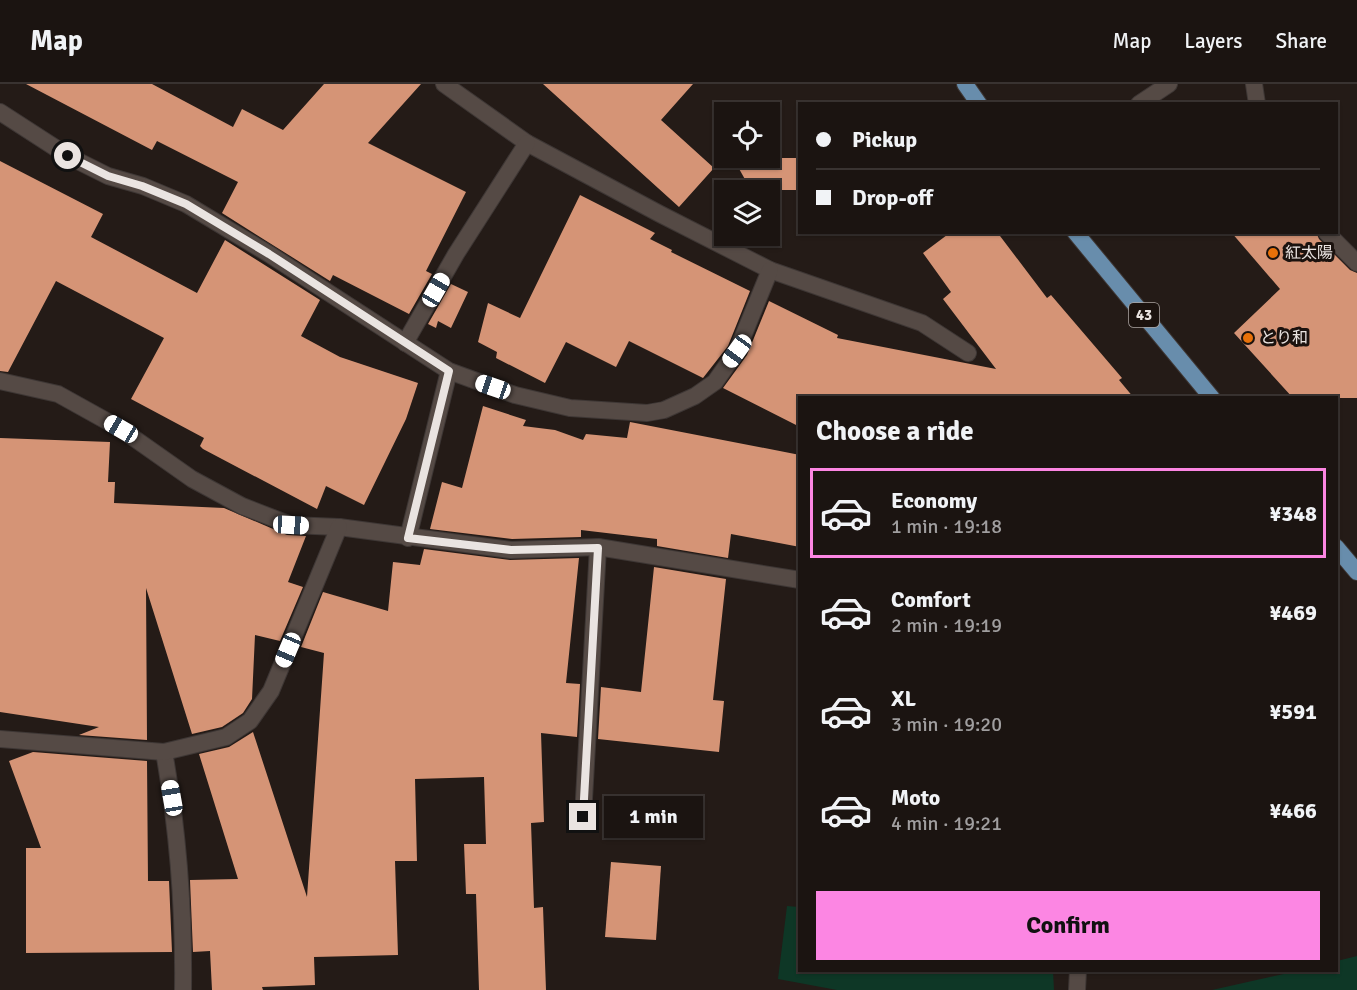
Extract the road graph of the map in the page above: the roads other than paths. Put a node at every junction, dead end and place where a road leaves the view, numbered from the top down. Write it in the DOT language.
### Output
graph roads {
  1 [pos="444,84"];
  2 [pos="965,84"];
  3 [pos="1169,84"];
  4 [pos="1254,84"];
  5 [pos="978,102"];
  6 [pos="1142,102"];
  7 [pos="1257,102"];
  8 [pos="0,112"];
  9 [pos="527,143"];
  10 [pos="1077,234"];
  11 [pos="1328,234"];
  12 [pos="1357,263"];
  13 [pos="770,270"];
  14 [pos="405,343"];
  15 [pos="968,353"];
  16 [pos="449,371"];
  17 [pos="0,381"];
  18 [pos="1210,396"];
  19 [pos="339,527"];
  20 [pos="408,538"];
  21 [pos="598,548"];
  22 [pos="1338,549"];
  23 [pos="1357,572"];
  24 [pos="798,580"];
  25 [pos="0,739"];
  26 [pos="164,752"];
  27 [pos="583,817"];
  28 [pos="1078,972"];
  29 [pos="183,990"];
  30 [pos="1077,990"];
  1 -- 9 [label="street"];
  2 -- 5 [label="main road"];
  3 -- 6 [label="street"];
  4 -- 7 [label="street"];
  8 -- 14 [label="street"];
  9 -- 13 [label="street"];
  9 -- 14 [label="street"];
  10 -- 18 [label="main road, 43"];
  11 -- 12 [label="street"];
  13 -- 15 [label="street"];
  13 -- 16 [label="street"];
  14 -- 16 [label="street"];
  16 -- 20 [label="street"];
  17 -- 19 [label="street"];
  19 -- 20 [label="street"];
  19 -- 26 [label="street"];
  20 -- 21 [label="street"];
  21 -- 24 [label="street"];
  21 -- 27 [label="street"];
  22 -- 23 [label="main road"];
  25 -- 26 [label="street"];
  26 -- 29 [label="street"];
  28 -- 30 [label="street"];
}
